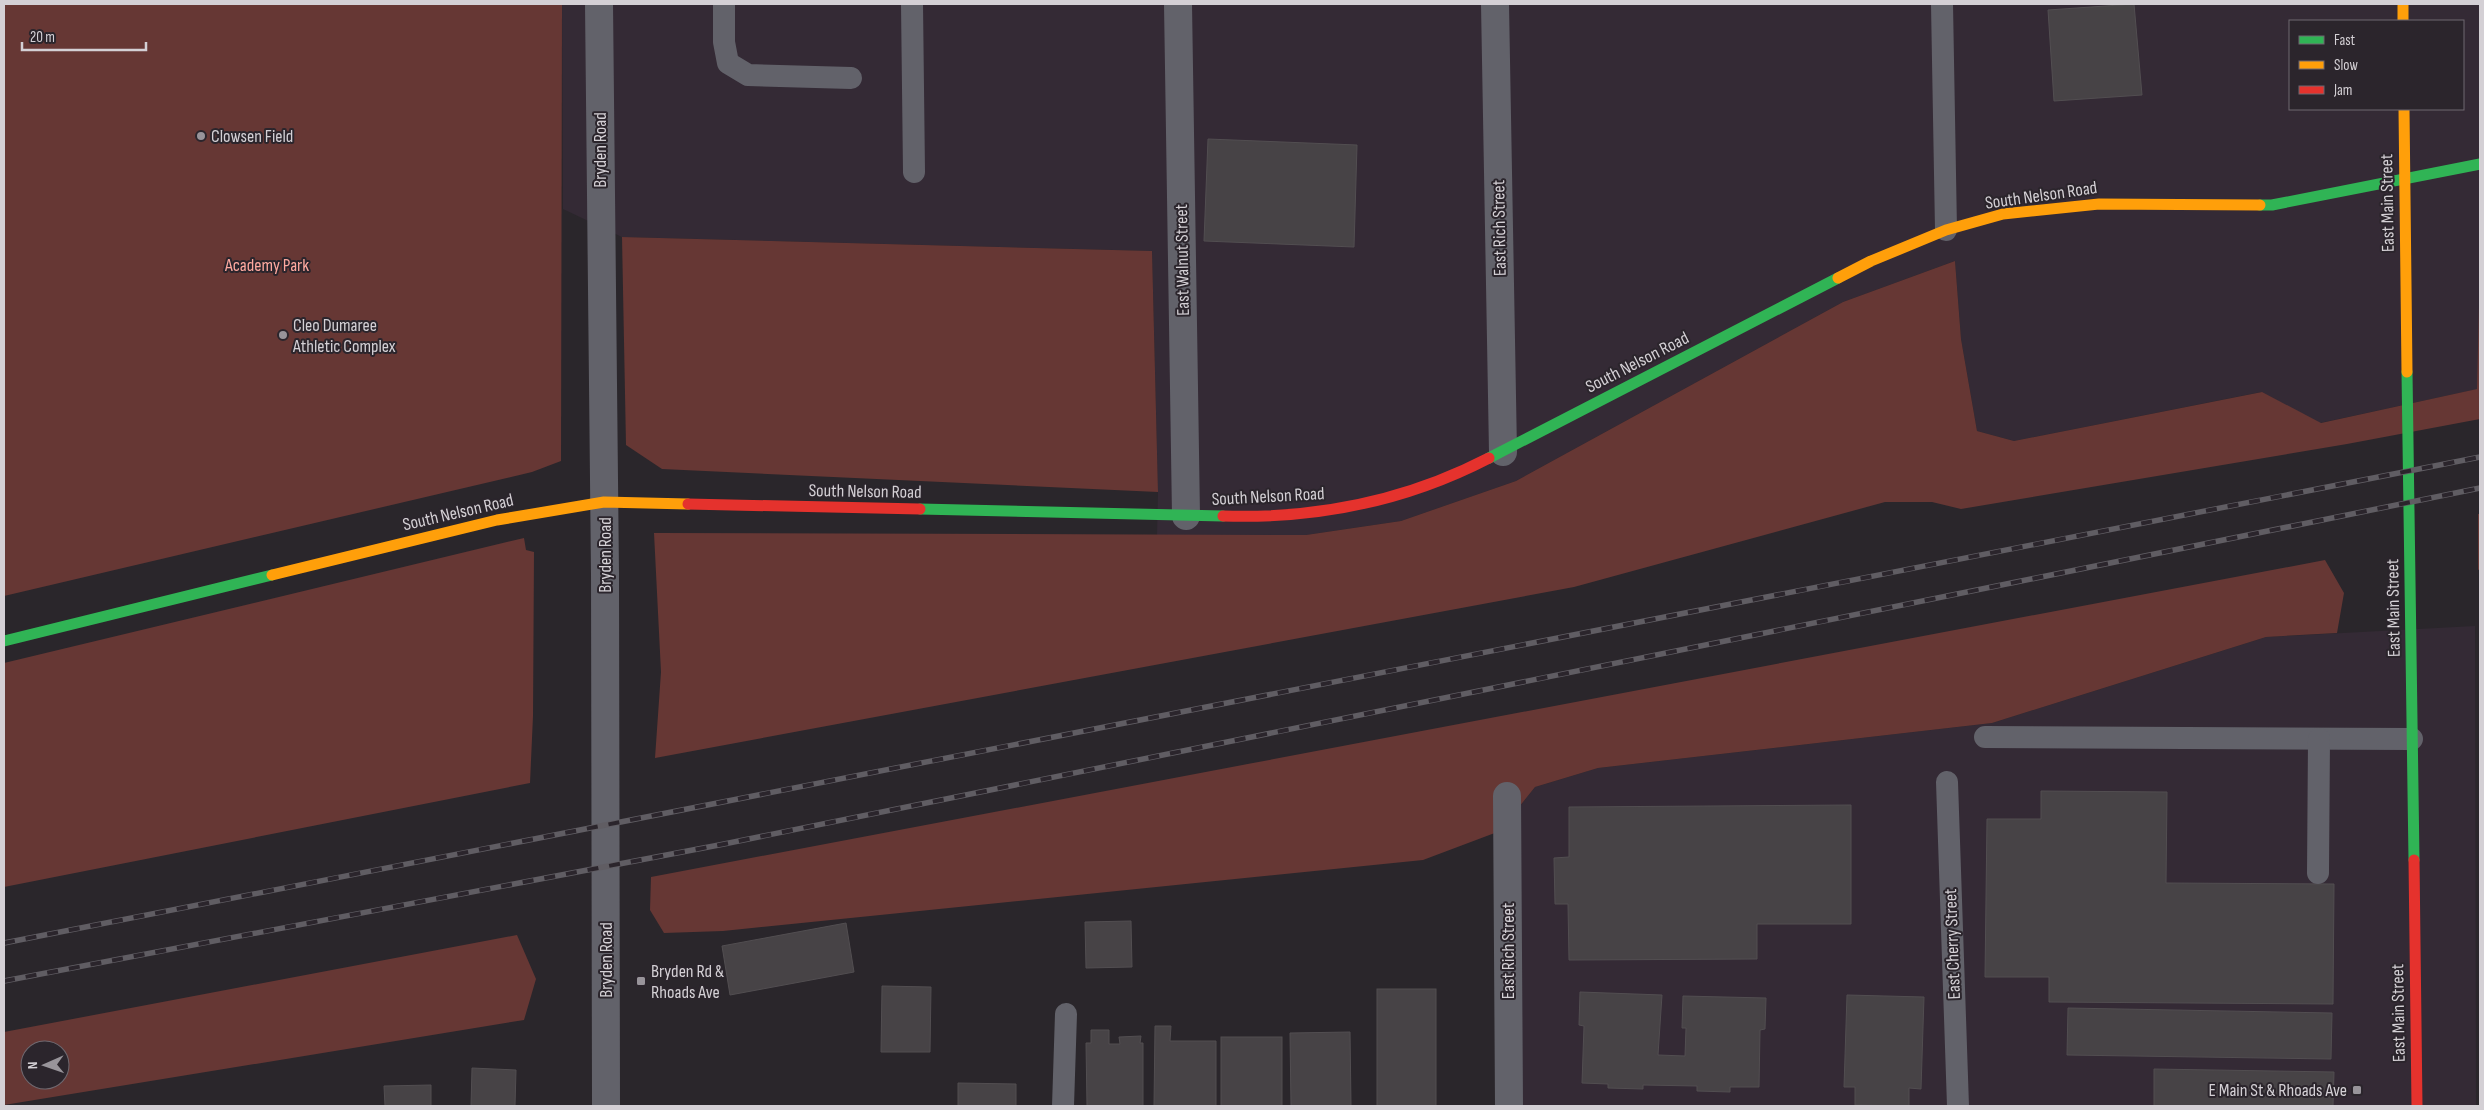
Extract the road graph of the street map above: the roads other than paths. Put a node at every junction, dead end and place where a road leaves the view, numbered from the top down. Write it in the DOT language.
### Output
graph roads {
  1 [pos="599,4"];
  2 [pos="724,4"];
  3 [pos="912,4"];
  4 [pos="1178,4"];
  5 [pos="1495,4"];
  6 [pos="1942,4"];
  7 [pos="2402,4"];
  8 [pos="2403,20"];
  9 [pos="851,78"];
  10 [pos="2404,110"];
  11 [pos="2480,164"];
  12 [pos="914,172"];
  13 [pos="2404,180"];
  14 [pos="1946,230"];
  15 [pos="1503,452"];
  16 [pos="604,502"];
  17 [pos="1186,516"];
  18 [pos="4,640"];
  19 [pos="1985,737"];
  20 [pos="2319,739"];
  21 [pos="2412,739"];
  22 [pos="1947,782"];
  23 [pos="1507,796"];
  24 [pos="2318,874"];
  25 [pos="1066,1014"];
  26 [pos="606,1106"];
  27 [pos="1063,1106"];
  28 [pos="1509,1106"];
  29 [pos="1958,1106"];
  30 [pos="2417,1106"];
  1 -- 16 [label="street, Bryden Road"];
  2 -- 9 [label="lane"];
  3 -- 12 [label="lane"];
  4 -- 17 [label="street, East Walnut Street"];
  5 -- 15 [label="street, East Rich Street"];
  6 -- 14 [label="lane"];
  7 -- 8 [label="main road"];
  10 -- 13 [label="main road, East Main Street"];
  11 -- 13 [label="main road, South Nelson Road"];
  13 -- 14 [label="main road, South Nelson Road"];
  13 -- 21 [label="main road, East Main Street"];
  14 -- 15 [label="main road, South Nelson Road"];
  15 -- 17 [label="main road, South Nelson Road"];
  16 -- 17 [label="main road, South Nelson Road"];
  16 -- 18 [label="main road, South Nelson Road"];
  16 -- 26 [label="street, Bryden Road"];
  19 -- 20 [label="lane"];
  20 -- 21 [label="lane"];
  20 -- 24 [label="lane"];
  21 -- 30 [label="main road, East Main Street"];
  22 -- 29 [label="lane, East Cherry Street"];
  23 -- 28 [label="street, East Rich Street"];
  25 -- 27 [label="lane"];
}
